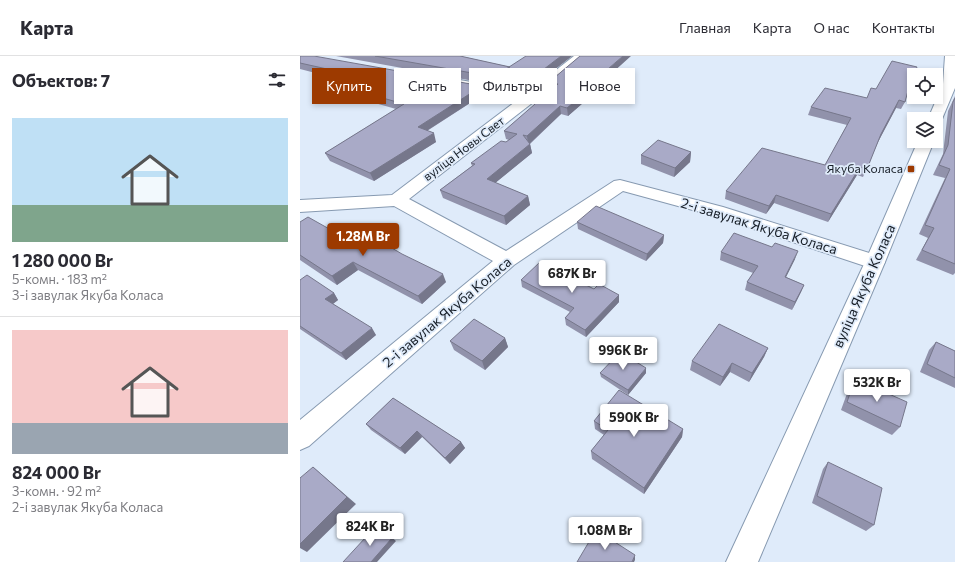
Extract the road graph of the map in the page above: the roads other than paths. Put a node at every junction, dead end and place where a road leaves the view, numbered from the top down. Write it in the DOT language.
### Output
graph roads {
  1 [pos="582,56"];
  2 [pos="950,56"];
  3 [pos="557,77"];
  4 [pos="523,104"];
  5 [pos="938,112"];
  6 [pos="923,148"];
  7 [pos="397,200"];
  8 [pos="300,206"];
  9 [pos="506,260"];
  10 [pos="875,262"];
  11 [pos="300,437"];
  12 [pos="742,562"];
  1 -- 3 [label="street, вуліца Новы Свет"];
  2 -- 5 [label="street"];
  4 -- 7 [label="street, вуліца Новы Свет"];
  6 -- 10 [label="street, вуліца Якуба Коласа"];
  7 -- 8 [label="street"];
  7 -- 9 [label="street"];
  9 -- 10 [label="street, 2-і завулак Якуба Коласа"];
  9 -- 11 [label="street, 2-і завулак Якуба Коласа"];
  10 -- 12 [label="street, вуліца Якуба Коласа"];
}
